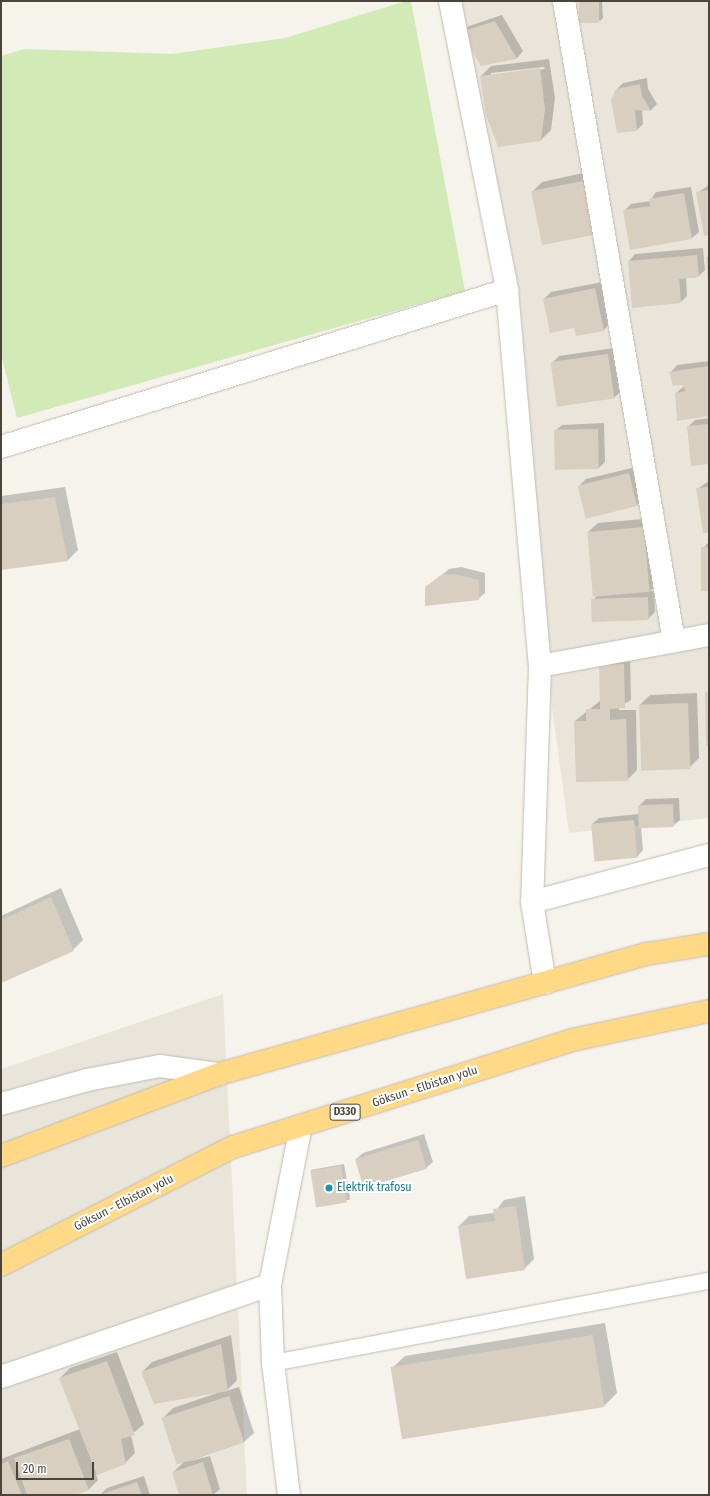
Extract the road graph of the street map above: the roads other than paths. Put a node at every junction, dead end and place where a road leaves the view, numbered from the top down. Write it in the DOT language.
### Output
graph roads {
  1 [pos="450,1"];
  2 [pos="564,1"];
  3 [pos="508,290"];
  4 [pos="1,447"];
  5 [pos="709,635"];
  6 [pos="674,642"];
  7 [pos="540,666"];
  8 [pos="709,855"];
  9 [pos="532,902"];
  10 [pos="709,944"];
  11 [pos="545,983"];
  12 [pos="709,1011"];
  13 [pos="219,1074"];
  14 [pos="1,1104"];
  15 [pos="301,1126"];
  16 [pos="1,1156"];
  17 [pos="1,1265"];
  18 [pos="709,1281"];
  19 [pos="270,1285"];
  20 [pos="274,1363"];
  21 [pos="1,1377"];
  22 [pos="289,1495"];
  1 -- 3 [label="street"];
  2 -- 6 [label="street"];
  3 -- 4 [label="street"];
  3 -- 7 [label="street"];
  5 -- 6 [label="street"];
  6 -- 7 [label="street"];
  7 -- 9 [label="street"];
  8 -- 9 [label="street"];
  9 -- 11 [label="street"];
  10 -- 11 [label="highway"];
  11 -- 13 [label="highway"];
  12 -- 15 [label="highway, Göksun - Elbistan yolu / D330"];
  13 -- 14 [label="street"];
  13 -- 16 [label="highway"];
  15 -- 17 [label="highway, Göksun - Elbistan yolu / D330"];
  15 -- 19 [label="street"];
  18 -- 20 [label="lane"];
  19 -- 20 [label="street"];
  19 -- 21 [label="street"];
  20 -- 22 [label="street"];
}
